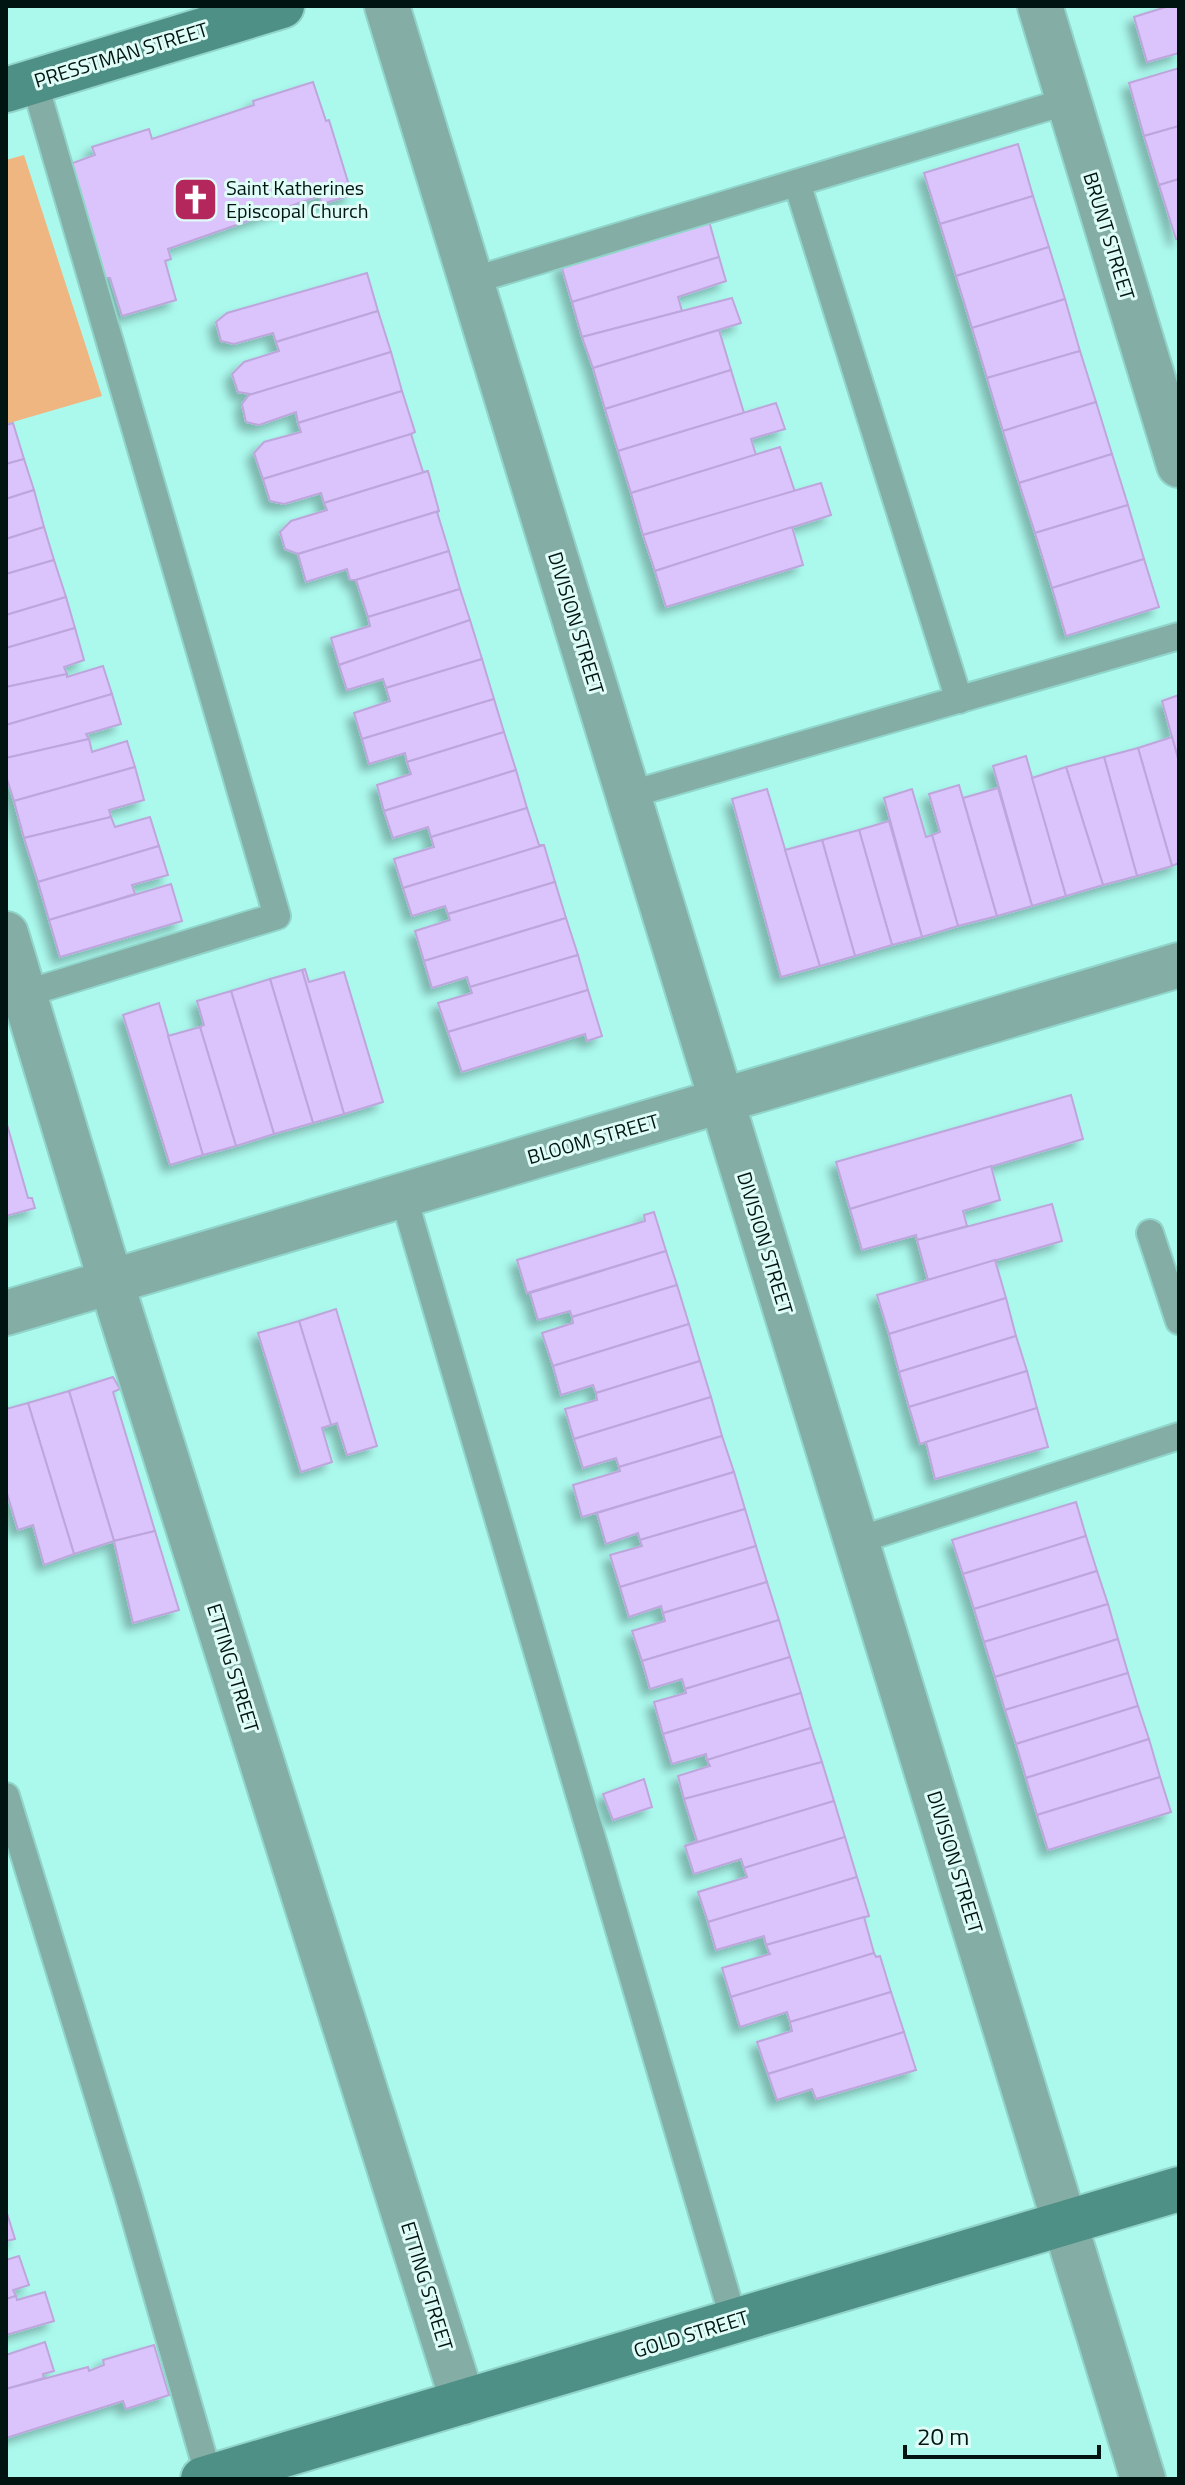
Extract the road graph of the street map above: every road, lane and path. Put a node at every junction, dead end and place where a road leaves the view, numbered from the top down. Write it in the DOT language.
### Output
graph roads {
  1 [pos="282,6"];
  2 [pos="387,6"];
  3 [pos="1040,6"];
  4 [pos="20,86"];
  5 [pos="1068,101"];
  6 [pos="797,183"];
  7 [pos="471,281"];
  8 [pos="1179,465"];
  9 [pos="1179,636"];
  10 [pos="959,700"];
  11 [pos="628,795"];
  12 [pos="6,934"];
  13 [pos="1179,965"];
  14 [pos="24,994"];
  15 [pos="721,1101"];
  16 [pos="403,1195"];
  17 [pos="1150,1233"];
  18 [pos="111,1282"];
  19 [pos="6,1313"];
  20 [pos="1179,1321"];
  21 [pos="1179,1436"];
  22 [pos="856,1541"];
  23 [pos="6,1796"];
  24 [pos="1179,2189"];
  25 [pos="1065,2223"];
  26 [pos="734,2321"];
  27 [pos="463,2402"];
  28 [pos="206,2478"];
  29 [pos="1143,2479"];
  1 -- 4 [label="street, PRESSTMAN STREET"];
  2 -- 7 [label="street, DIVISION STREET"];
  3 -- 5 [label="street, BRUNT STREET"];
  4 -- 14 [label="lane"];
  5 -- 6 [label="lane"];
  5 -- 8 [label="street, BRUNT STREET"];
  6 -- 7 [label="lane"];
  6 -- 10 [label="lane"];
  7 -- 11 [label="street, DIVISION STREET"];
  9 -- 10 [label="lane"];
  10 -- 11 [label="lane"];
  11 -- 15 [label="street, DIVISION STREET"];
  12 -- 14 [label="street, ETTING STREET"];
  13 -- 15 [label="street, BLOOM STREET"];
  14 -- 18 [label="street, ETTING STREET"];
  15 -- 16 [label="street, BLOOM STREET"];
  15 -- 22 [label="street, DIVISION STREET"];
  16 -- 18 [label="street, BLOOM STREET"];
  16 -- 26 [label="lane"];
  17 -- 20 [label="lane"];
  18 -- 19 [label="street, BLOOM STREET"];
  18 -- 27 [label="street, ETTING STREET"];
  21 -- 22 [label="lane"];
  22 -- 25 [label="street, DIVISION STREET"];
  23 -- 28 [label="lane"];
  24 -- 25 [label="street, GOLD STREET"];
  25 -- 26 [label="street, GOLD STREET"];
  25 -- 29 [label="street, DIVISION STREET"];
  26 -- 27 [label="street, GOLD STREET"];
  27 -- 28 [label="street, GOLD STREET"];
}
